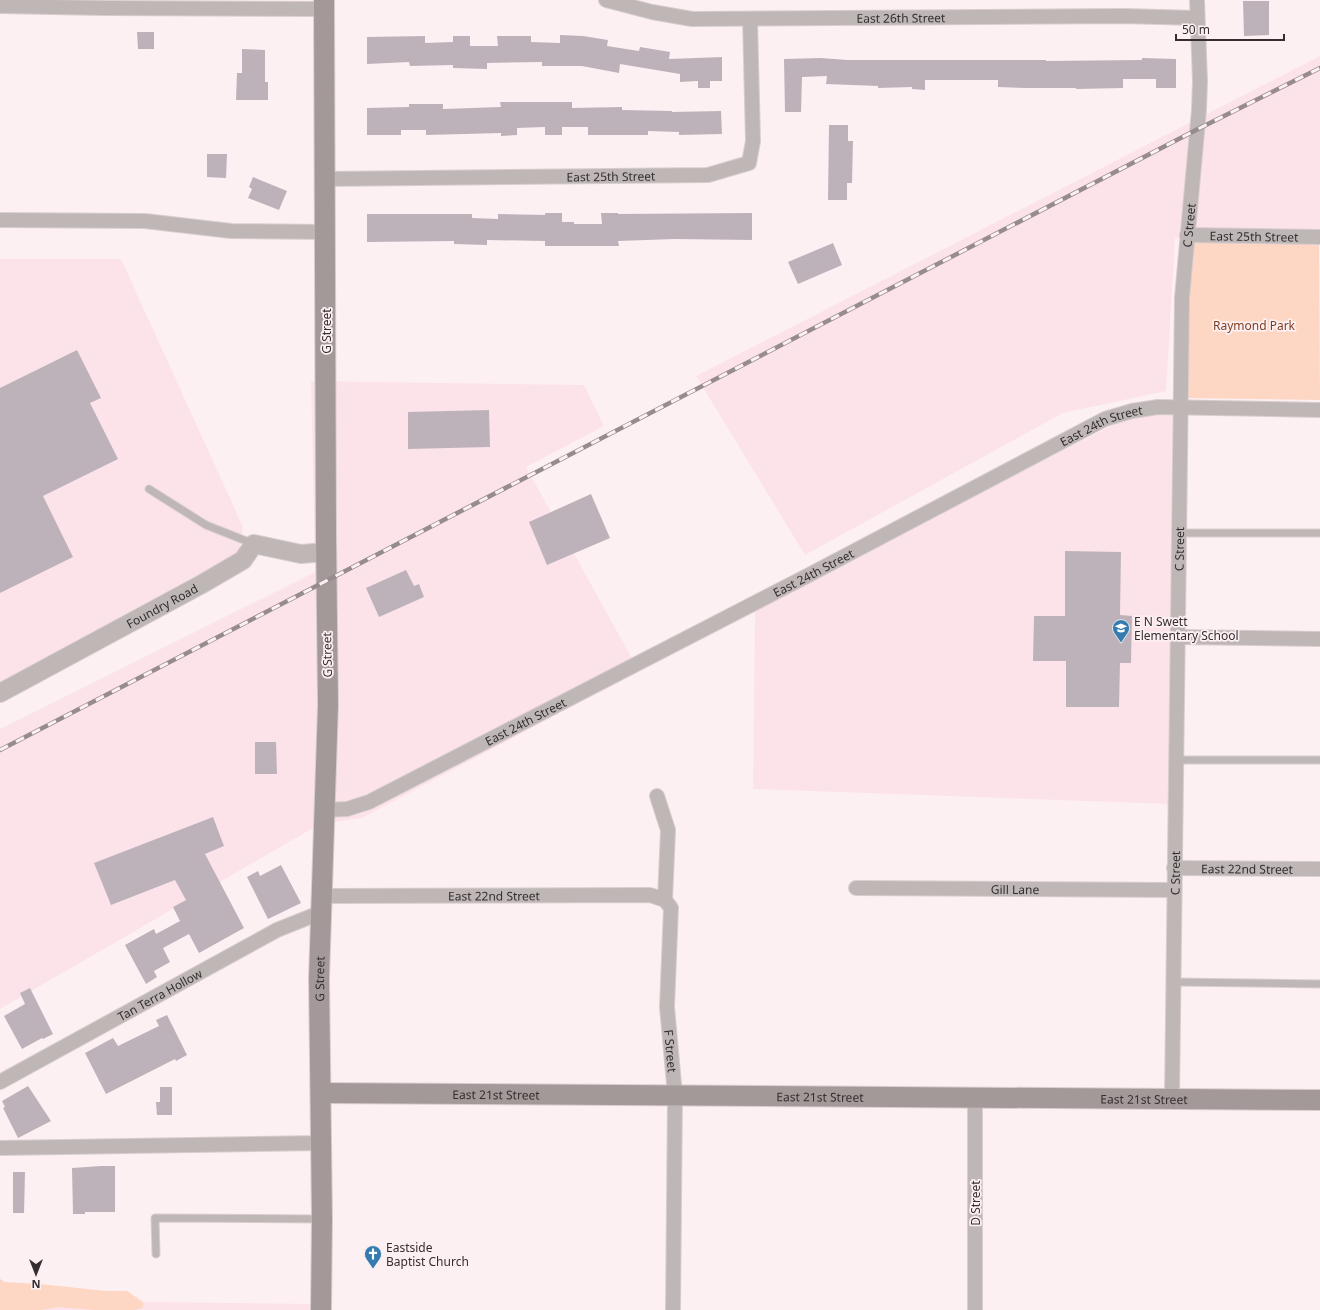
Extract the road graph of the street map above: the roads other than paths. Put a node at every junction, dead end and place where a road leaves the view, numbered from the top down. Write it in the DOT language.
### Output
graph roads {
  1 [pos="606,0"];
  2 [pos="1197,0"];
  3 [pos="104,4"];
  4 [pos="324,4"];
  5 [pos="0,6"];
  6 [pos="1197,18"];
  7 [pos="750,19"];
  8 [pos="325,179"];
  9 [pos="0,220"];
  10 [pos="326,232"];
  11 [pos="1188,235"];
  12 [pos="1320,237"];
  13 [pos="1180,407"];
  14 [pos="1320,410"];
  15 [pos="149,489"];
  16 [pos="1178,533"];
  17 [pos="1320,533"];
  18 [pos="254,544"];
  19 [pos="326,552"];
  20 [pos="1178,637"];
  21 [pos="1320,639"];
  22 [pos="0,693"];
  23 [pos="1176,760"];
  24 [pos="1320,760"];
  25 [pos="657,796"];
  26 [pos="325,810"];
  27 [pos="1174,868"];
  28 [pos="1320,870"];
  29 [pos="856,888"];
  30 [pos="1174,890"];
  31 [pos="665,900"];
  32 [pos="322,904"];
  33 [pos="1173,982"];
  34 [pos="1320,984"];
  35 [pos="0,1082"];
  36 [pos="321,1093"];
  37 [pos="675,1095"];
  38 [pos="975,1096"];
  39 [pos="1172,1098"];
  40 [pos="1320,1100"];
  41 [pos="321,1143"];
  42 [pos="0,1148"];
  43 [pos="322,1219"];
  44 [pos="156,1254"];
  45 [pos="320,1310"];
  46 [pos="673,1310"];
  47 [pos="975,1310"];
  1 -- 7 [label="street, East 26th Street"];
  2 -- 6 [label="street, C Street"];
  3 -- 4 [label="street"];
  3 -- 5 [label="street"];
  4 -- 8 [label="main road, G Street"];
  6 -- 7 [label="street, East 26th Street"];
  6 -- 11 [label="street, C Street"];
  7 -- 8 [label="street, East 25th Street"];
  8 -- 10 [label="main road, G Street"];
  9 -- 10 [label="street"];
  10 -- 19 [label="main road, G Street"];
  11 -- 12 [label="street, East 25th Street"];
  11 -- 13 [label="street, C Street"];
  13 -- 14 [label="street, East 24th Street"];
  13 -- 16 [label="street, C Street"];
  13 -- 26 [label="street, East 24th Street"];
  15 -- 18 [label="lane"];
  16 -- 17 [label="lane"];
  16 -- 20 [label="street, C Street"];
  18 -- 19 [label="street"];
  18 -- 22 [label="street, Foundry Road"];
  19 -- 26 [label="main road, G Street"];
  20 -- 21 [label="street"];
  20 -- 23 [label="street, C Street"];
  23 -- 24 [label="lane"];
  23 -- 27 [label="street, C Street"];
  25 -- 31 [label="street, F Street"];
  26 -- 32 [label="main road, G Street"];
  27 -- 28 [label="street, East 22nd Street"];
  27 -- 30 [label="street, C Street"];
  29 -- 30 [label="street, Gill Lane"];
  30 -- 33 [label="street, C Street"];
  31 -- 32 [label="street, East 22nd Street"];
  31 -- 37 [label="street, F Street"];
  32 -- 35 [label="street, Tan Terra Hollow"];
  32 -- 36 [label="main road, G Street"];
  33 -- 34 [label="lane"];
  33 -- 39 [label="street, C Street"];
  36 -- 37 [label="main road, East 21st Street"];
  36 -- 41 [label="main road, G Street"];
  37 -- 38 [label="main road, East 21st Street"];
  37 -- 46 [label="street, F Street"];
  38 -- 39 [label="main road, East 21st Street"];
  38 -- 47 [label="street, D Street"];
  39 -- 40 [label="main road, East 21st Street"];
  41 -- 42 [label="street"];
  41 -- 43 [label="main road, G Street"];
  43 -- 44 [label="lane"];
  43 -- 45 [label="main road, G Street"];
}
